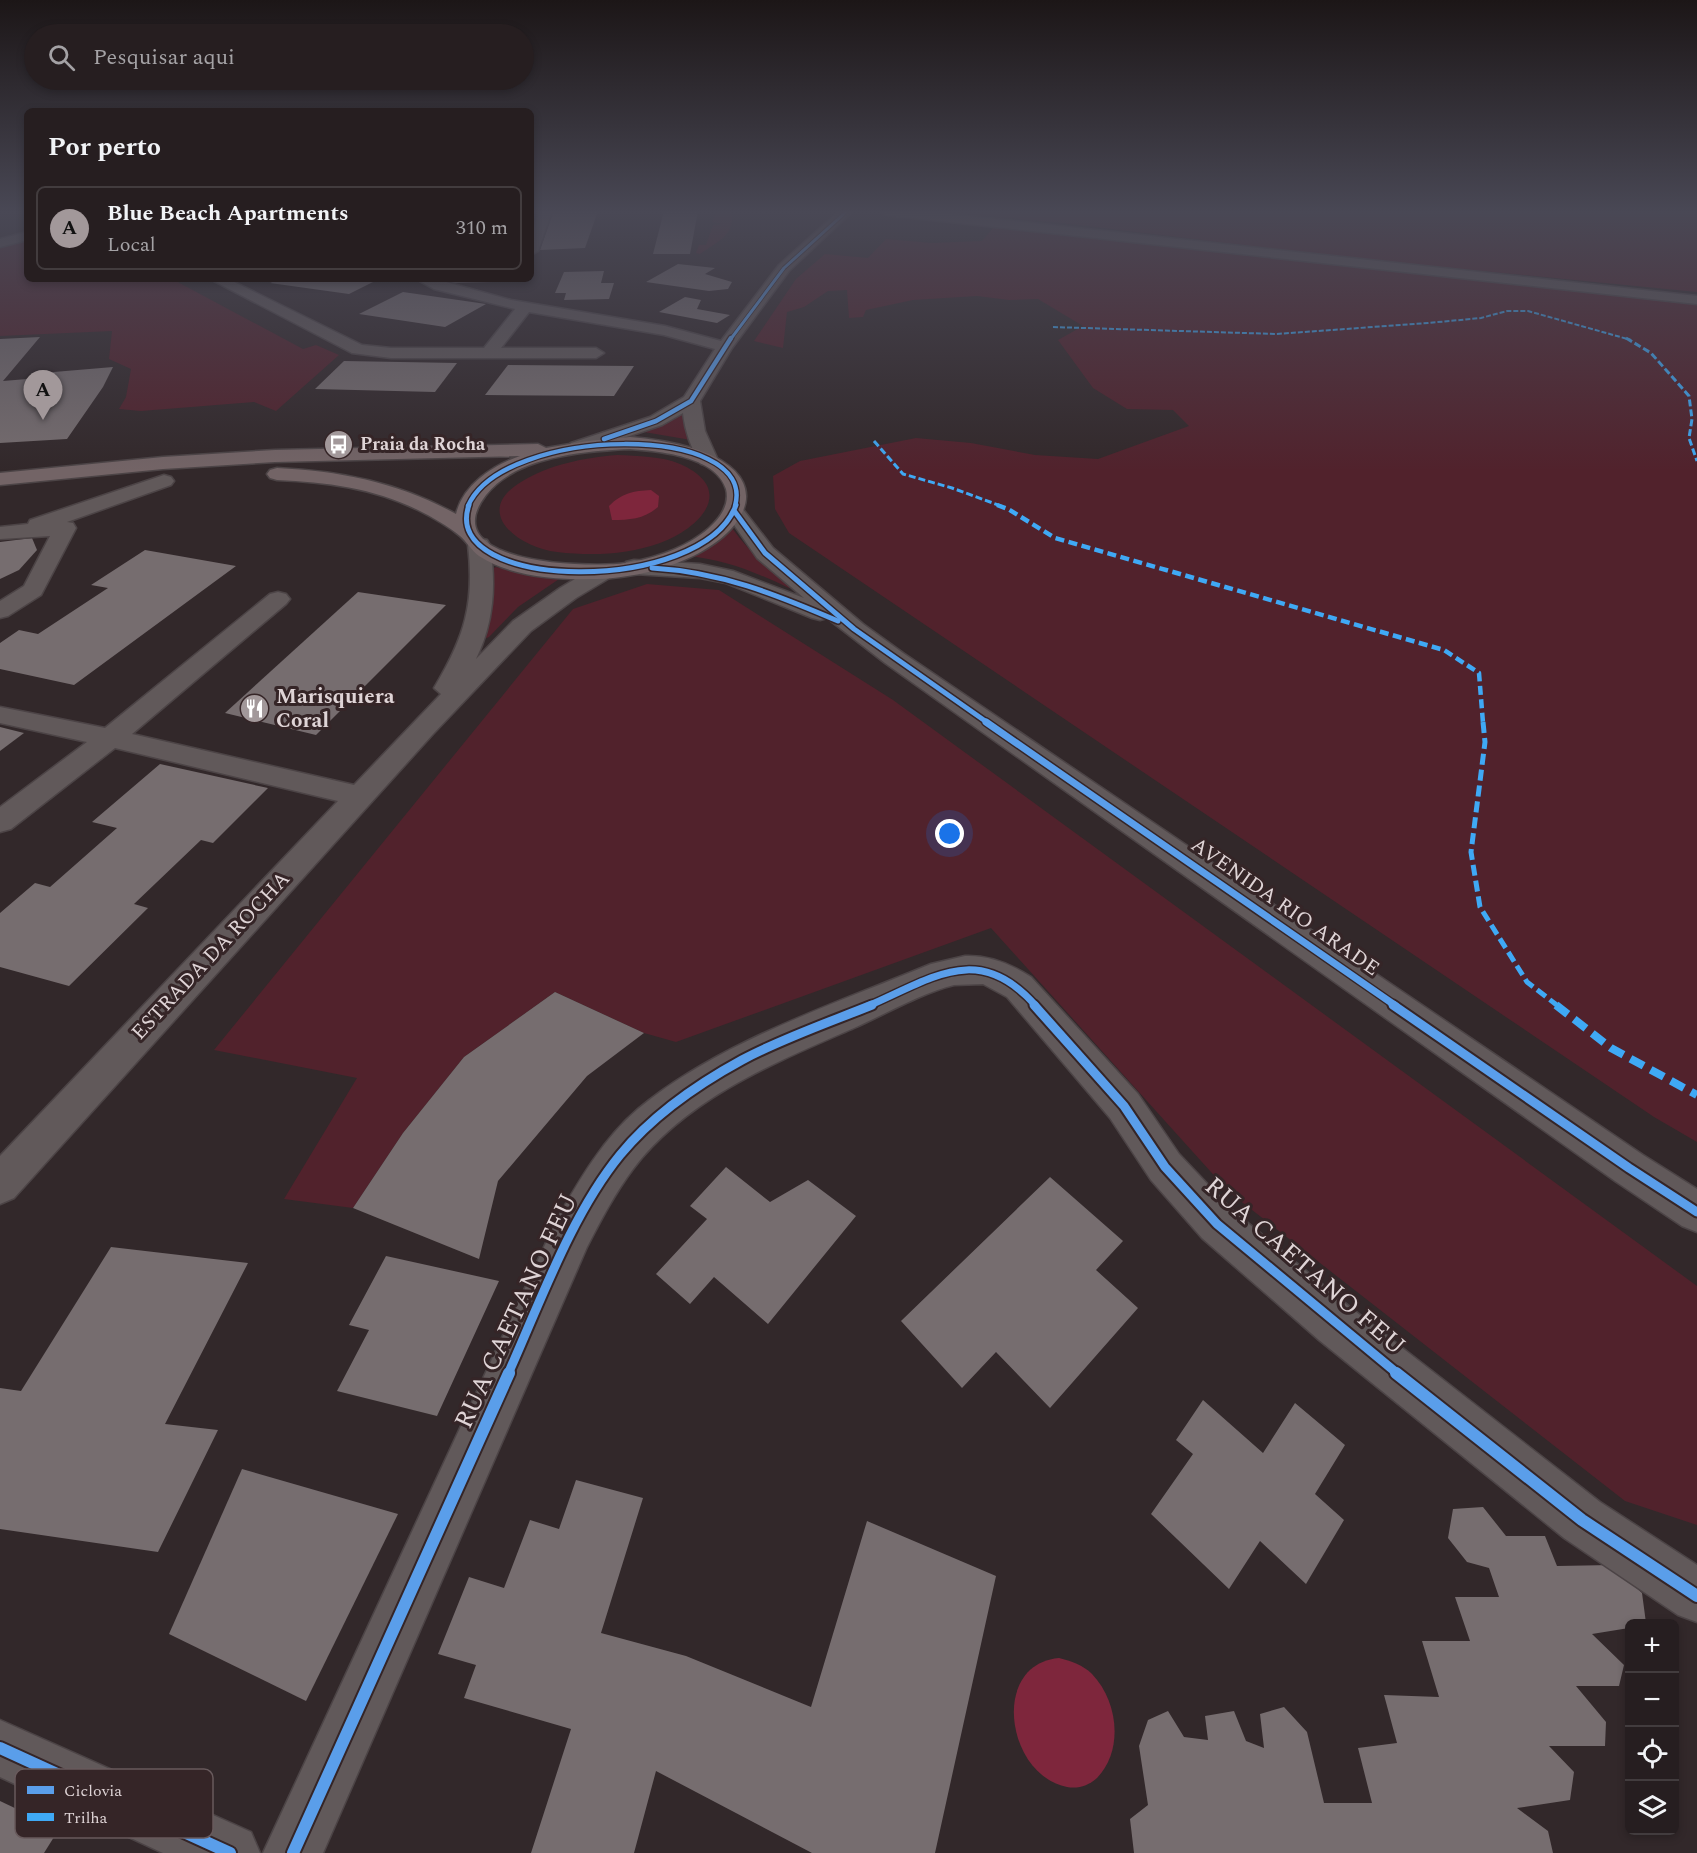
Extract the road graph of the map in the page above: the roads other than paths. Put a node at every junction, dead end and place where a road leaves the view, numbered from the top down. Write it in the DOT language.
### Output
graph roads {
  1 [pos="254,297"];
  2 [pos="484,297"];
  3 [pos="518,297"];
  4 [pos="762,297"];
  5 [pos="518,306"];
  6 [pos="665,331"];
  7 [pos="737,331"];
  8 [pos="725,347"];
  9 [pos="489,353"];
  10 [pos="597,354"];
  11 [pos="691,401"];
  12 [pos="570,448"];
  13 [pos="708,460"];
  14 [pos="0,480"];
  15 [pos="164,481"];
  16 [pos="0,495"];
  17 [pos="735,512"];
  18 [pos="8,533"];
  19 [pos="474,539"];
  20 [pos="634,567"];
  21 [pos="603,572"];
  22 [pos="278,599"];
  23 [pos="0,611"];
  24 [pos="854,629"];
  25 [pos="0,715"];
  26 [pos="423,728"];
  27 [pos="110,738"];
  28 [pos="360,796"];
  29 [pos="0,822"];
  30 [pos="0,1185"];
  31 [pos="1697,1212"];
  32 [pos="1697,1596"];
  33 [pos="0,1748"];
  34 [pos="46,1769"];
  35 [pos="197,1838"];
  36 [pos="230,1853"];
  37 [pos="293,1853"];
  1 -- 9 [label="street"];
  2 -- 5 [label="street"];
  3 -- 5 [label="street"];
  4 -- 7 [label="street"];
  5 -- 6 [label="street"];
  5 -- 9 [label="street"];
  6 -- 7 [label="street"];
  6 -- 8 [label="street"];
  7 -- 8 [label="street"];
  8 -- 11 [label="street"];
  9 -- 10 [label="street"];
  11 -- 12 [label="street"];
  11 -- 13 [label="street"];
  12 -- 13 [label="main road"];
  12 -- 14 [label="main road"];
  12 -- 19 [label="main road"];
  13 -- 17 [label="main road"];
  15 -- 16 [label="main road"];
  15 -- 18 [label="street"];
  15 -- 19 [label="main road"];
  17 -- 20 [label="main road"];
  17 -- 24 [label="street"];
  18 -- 23 [label="street"];
  19 -- 21 [label="main road"];
  19 -- 26 [label="street, ESTRADA DA ROCHA"];
  20 -- 21 [label="main road"];
  20 -- 24 [label="street"];
  21 -- 26 [label="street, ESTRADA DA ROCHA"];
  22 -- 27 [label="street"];
  24 -- 31 [label="street, AVENIDA RIO ARADE"];
  25 -- 27 [label="street"];
  26 -- 28 [label="street, ESTRADA DA ROCHA"];
  27 -- 28 [label="street"];
  27 -- 29 [label="street"];
  28 -- 30 [label="street, ESTRADA DA ROCHA"];
  32 -- 37 [label="street, RUA CAETANO FEU"];
  33 -- 34 [label="street"];
  35 -- 36 [label="street"];
}
